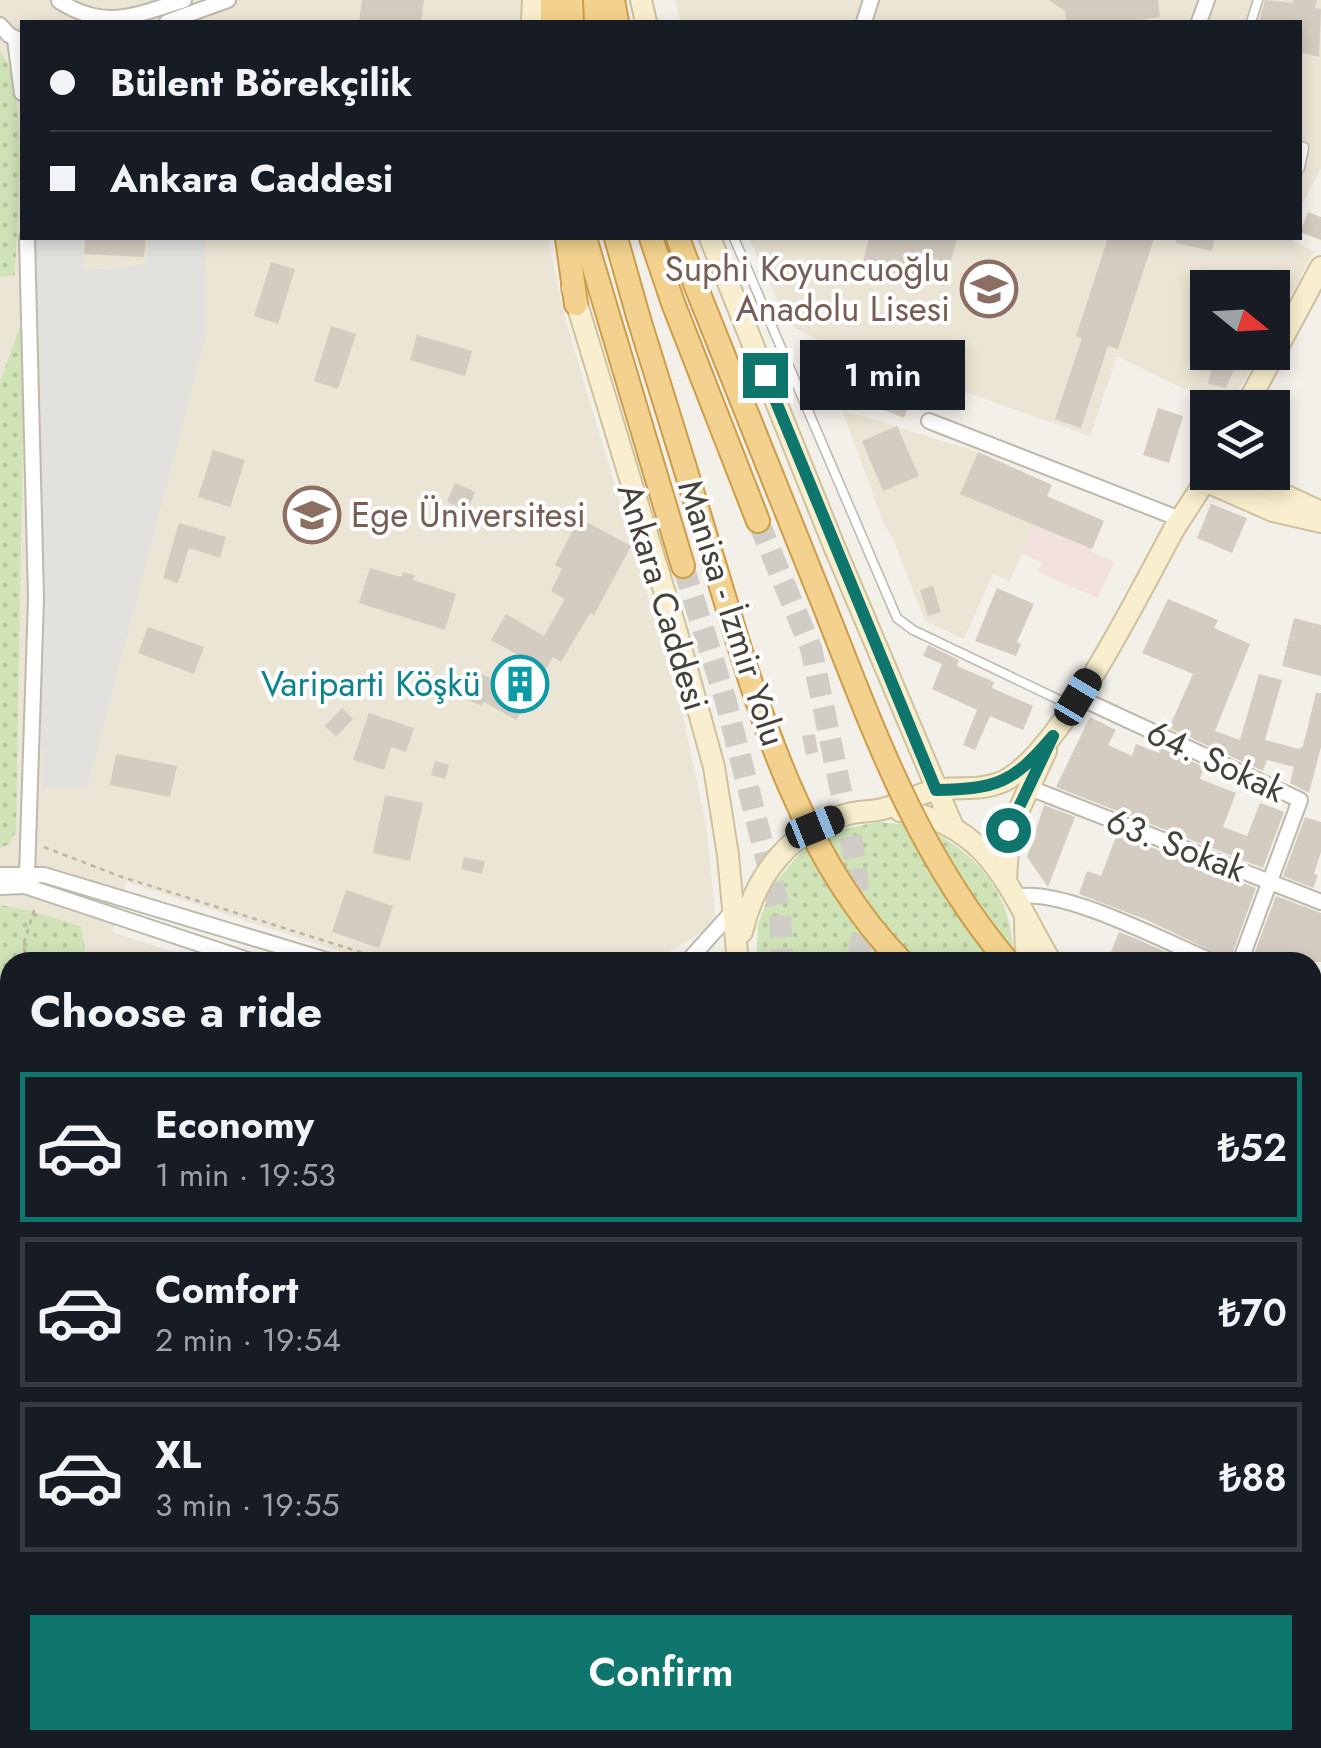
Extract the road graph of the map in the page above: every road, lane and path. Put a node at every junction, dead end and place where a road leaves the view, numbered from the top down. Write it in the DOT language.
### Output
graph roads {
  1 [pos="184,0"];
  2 [pos="228,0"];
  3 [pos="59,1"];
  4 [pos="172,20"];
  5 [pos="9,35"];
  6 [pos="20,84"];
  7 [pos="27,240"];
  8 [pos="559,240"];
  9 [pos="567,240"];
  10 [pos="585,240"];
  11 [pos="617,240"];
  12 [pos="652,240"];
  13 [pos="679,240"];
  14 [pos="711,240"];
  15 [pos="735,240"];
  16 [pos="1321,267"];
  17 [pos="576,304"];
  18 [pos="1255,390"];
  19 [pos="929,421"];
  20 [pos="1200,490"];
  21 [pos="1233,490"];
  22 [pos="1274,490"];
  23 [pos="1321,512"];
  24 [pos="1180,520"];
  25 [pos="758,522"];
  26 [pos="1321,522"];
  27 [pos="683,566"];
  28 [pos="1075,702"];
  29 [pos="1053,736"];
  30 [pos="1030,788"];
  31 [pos="936,790"];
  32 [pos="883,809"];
  33 [pos="953,827"];
  34 [pos="41,846"];
  35 [pos="764,873"];
  36 [pos="0,876"];
  37 [pos="1270,882"];
  38 [pos="30,885"];
  39 [pos="0,887"];
  40 [pos="1010,888"];
  41 [pos="1321,902"];
  42 [pos="734,911"];
  43 [pos="1025,919"];
  44 [pos="26,952"];
  45 [pos="225,952"];
  46 [pos="299,952"];
  47 [pos="360,952"];
  48 [pos="696,952"];
  49 [pos="738,952"];
  50 [pos="739,952"];
  51 [pos="894,952"];
  52 [pos="1000,952"];
  53 [pos="1026,952"];
  54 [pos="1044,952"];
  55 [pos="1191,952"];
  56 [pos="1244,952"];
  1 -- 3 [label="street"];
  2 -- 4 [label="street"];
  5 -- 6 [label="street"];
  7 -- 38 [label="street"];
  8 -- 17 [label="main road, Ankara Caddesi"];
  9 -- 17 [label="highway"];
  10 -- 27 [label="highway, Ankara Caddesi"];
  11 -- 51 [label="highway, Manisa - İzmir Yolu, bridge"];
  12 -- 25 [label="highway"];
  13 -- 52 [label="highway, bridge"];
  14 -- 31 [label="main road"];
  15 -- 28 [label="lane"];
  16 -- 18 [label="main road"];
  17 -- 42 [label="main road, Ankara Caddesi"];
  19 -- 24 [label="street"];
  20 -- 24 [label="main road"];
  21 -- 26 [label="main road"];
  22 -- 23 [label="main road"];
  24 -- 28 [label="main road"];
  28 -- 29 [label="main road"];
  28 -- 37 [label="street, 64. Sokak"];
  29 -- 30 [label="main road"];
  29 -- 31 [label="main road"];
  30 -- 37 [label="street, 63. Sokak"];
  30 -- 40 [label="main road"];
  31 -- 32 [label="main road"];
  31 -- 33 [label="main road"];
  32 -- 33 [label="main road"];
  32 -- 35 [label="main road"];
  33 -- 40 [label="main road"];
  34 -- 47 [label="path"];
  35 -- 42 [label="street"];
  35 -- 50 [label="main road"];
  36 -- 38 [label="street"];
  37 -- 41 [label="street, 63. Sokak"];
  37 -- 56 [label="street"];
  38 -- 39 [label="street"];
  38 -- 44 [label="path"];
  38 -- 45 [label="street"];
  38 -- 46 [label="street"];
  40 -- 43 [label="main road"];
  40 -- 55 [label="street"];
  42 -- 48 [label="street"];
  42 -- 49 [label="main road, Ankara Caddesi"];
  43 -- 53 [label="main road"];
  43 -- 54 [label="main road"];
}
